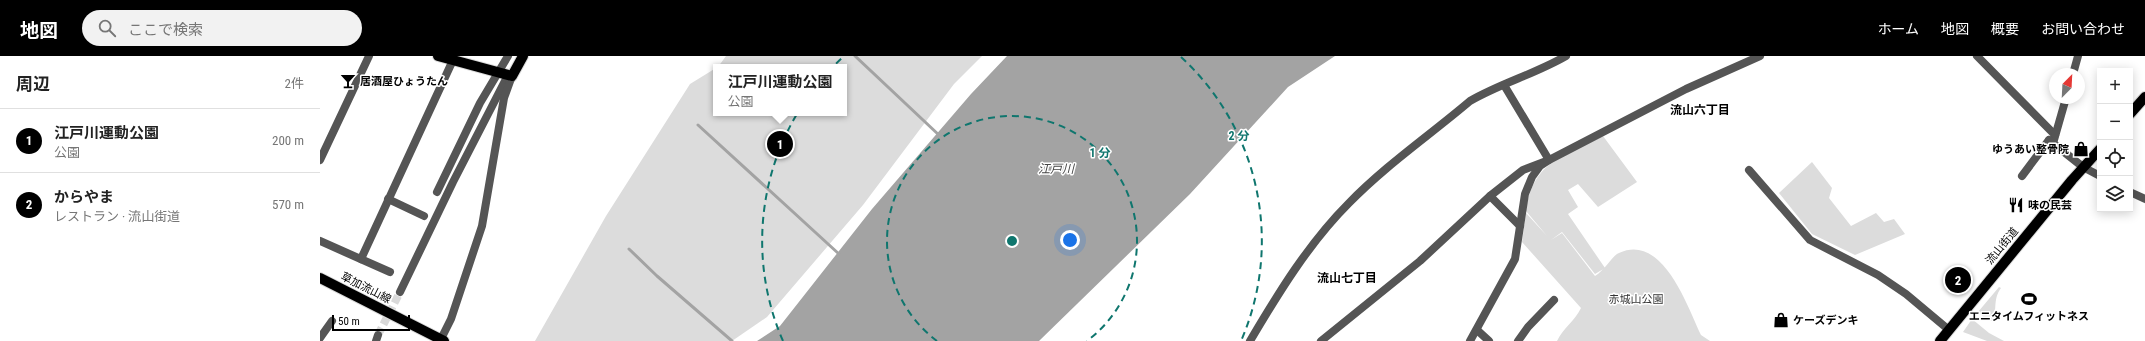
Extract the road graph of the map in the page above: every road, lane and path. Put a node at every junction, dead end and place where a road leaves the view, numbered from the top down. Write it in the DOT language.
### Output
graph roads {
  1 [pos="368,56"];
  2 [pos="438,56"];
  3 [pos="508,56"];
  4 [pos="523,56"];
  5 [pos="1566,56"];
  6 [pos="1760,56"];
  7 [pos="1977,56"];
  8 [pos="2078,56"];
  9 [pos="453,60"];
  10 [pos="2075,68"];
  11 [pos="498,72"];
  12 [pos="510,75"];
  13 [pos="1504,85"];
  14 [pos="2145,97"];
  15 [pos="2064,104"];
  16 [pos="2133,111"];
  17 [pos="320,139"];
  18 [pos="2052,140"];
  19 [pos="328,142"];
  20 [pos="2097,152"];
  21 [pos="320,160"];
  22 [pos="1549,160"];
  23 [pos="2084,167"];
  24 [pos="1749,170"];
  25 [pos="2097,174"];
  26 [pos="2022,176"];
  27 [pos="437,192"];
  28 [pos="2133,193"];
  29 [pos="1490,196"];
  30 [pos="388,199"];
  31 [pos="2145,199"];
  32 [pos="424,216"];
  33 [pos="1520,226"];
  34 [pos="320,241"];
  35 [pos="361,259"];
  36 [pos="390,272"];
  37 [pos="320,278"];
  38 [pos="400,292"];
  39 [pos="1554,300"];
  40 [pos="332,320"];
  41 [pos="1477,330"];
  42 [pos="1948,330"];
  43 [pos="320,338"];
  44 [pos="442,340"];
  45 [pos="1250,341"];
  46 [pos="1321,341"];
  47 [pos="1470,341"];
  48 [pos="1489,341"];
  49 [pos="1518,341"];
  50 [pos="1940,341"];
  1 -- 19 [label="street"];
  2 -- 9 [label="main road"];
  3 -- 11 [label="street"];
  4 -- 12 [label="main road"];
  5 -- 13 [label="street"];
  6 -- 22 [label="street"];
  7 -- 18 [label="street"];
  8 -- 10 [label="street"];
  9 -- 11 [label="main road"];
  9 -- 30 [label="street"];
  11 -- 12 [label="main road"];
  11 -- 27 [label="street"];
  12 -- 38 [label="street"];
  12 -- 44 [label="street"];
  13 -- 22 [label="street"];
  13 -- 45 [label="street"];
  14 -- 16 [label="main road"];
  15 -- 18 [label="street"];
  17 -- 19 [label="street"];
  18 -- 23 [label="street"];
  18 -- 26 [label="street"];
  19 -- 21 [label="street"];
  20 -- 23 [label="main road, 流山街道"];
  22 -- 29 [label="street"];
  22 -- 33 [label="street"];
  23 -- 25 [label="street"];
  23 -- 42 [label="main road, 流山街道"];
  24 -- 42 [label="street"];
  28 -- 31 [label="street"];
  29 -- 33 [label="street"];
  29 -- 46 [label="street"];
  30 -- 32 [label="street"];
  30 -- 35 [label="street"];
  33 -- 41 [label="street"];
  34 -- 35 [label="street"];
  35 -- 36 [label="street"];
  37 -- 44 [label="main road, 草加流山線"];
  39 -- 49 [label="street"];
  40 -- 43 [label="street"];
  41 -- 47 [label="street"];
  41 -- 48 [label="street"];
  42 -- 50 [label="main road, 流山街道"];
}
